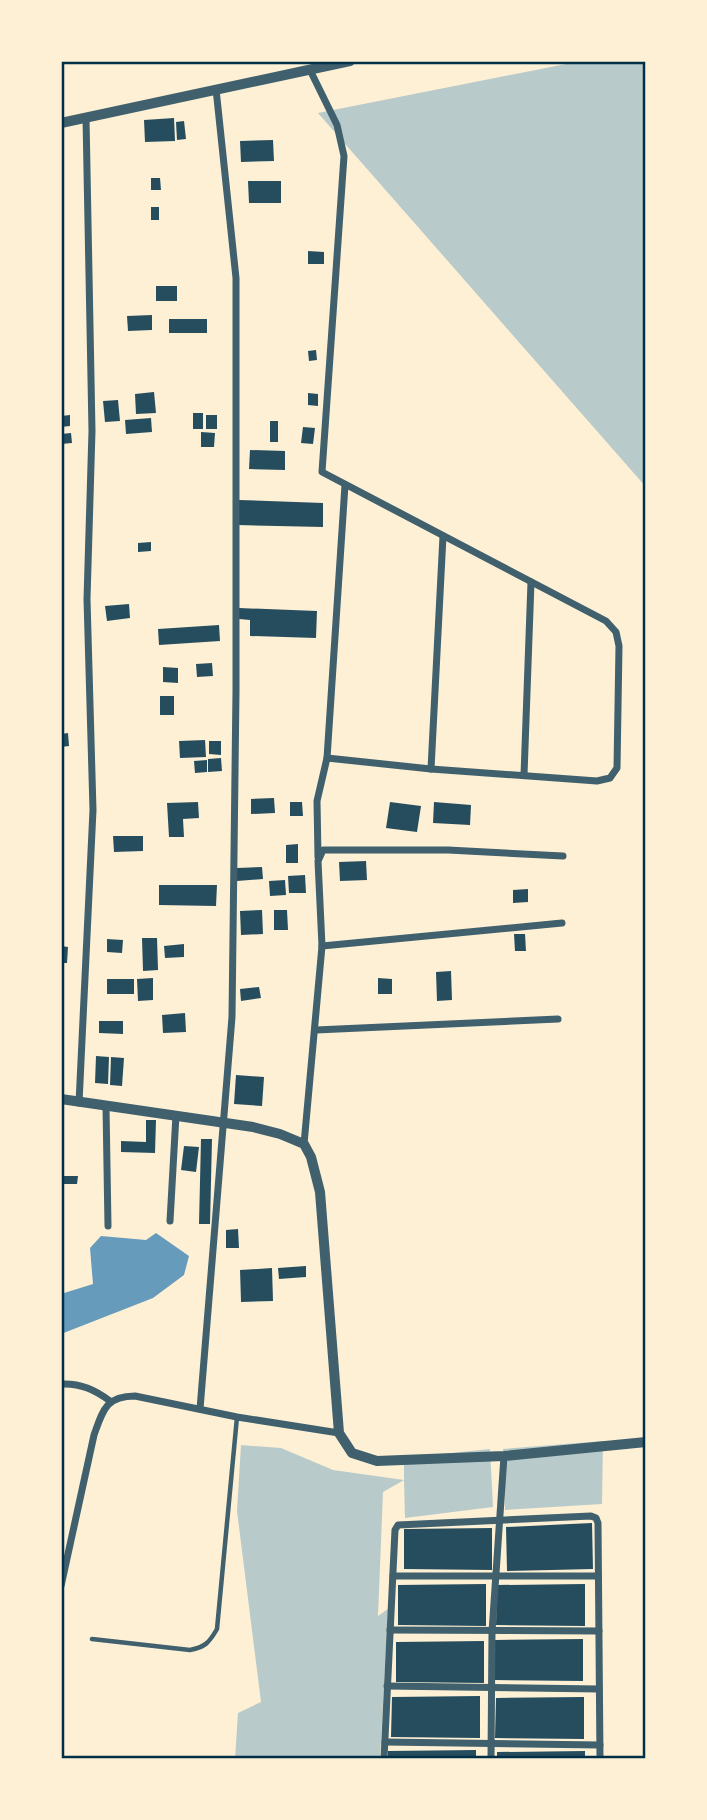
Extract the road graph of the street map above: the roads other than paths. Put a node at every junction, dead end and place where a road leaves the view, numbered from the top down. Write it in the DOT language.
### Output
graph roads {
  1 [pos="351,61"];
  2 [pos="310,70"];
  3 [pos="216,89"];
  4 [pos="86,118"];
  5 [pos="61,123"];
  6 [pos="345,485"];
  7 [pos="443,536"];
  8 [pos="531,582"];
  9 [pos="327,758"];
  10 [pos="430,769"];
  11 [pos="524,775"];
  12 [pos="563,856"];
  13 [pos="318,861"];
  14 [pos="562,923"];
  15 [pos="322,946"];
  16 [pos="558,1018"];
  17 [pos="316,1030"];
  18 [pos="61,1099"];
  19 [pos="79,1103"];
  20 [pos="106,1107"];
  21 [pos="176,1115"];
  22 [pos="225,1123"];
  23 [pos="304,1144"];
  24 [pos="170,1221"];
  25 [pos="107,1226"];
  26 [pos="61,1384"];
  27 [pos="110,1401"];
  28 [pos="200,1409"];
  29 [pos="237,1417"];
  30 [pos="339,1433"];
  31 [pos="646,1442"];
  32 [pos="504,1456"];
  33 [pos="499,1520"];
  34 [pos="393,1576"];
  35 [pos="495,1576"];
  36 [pos="598,1576"];
  37 [pos="61,1586"];
  38 [pos="390,1630"];
  39 [pos="599,1631"];
  40 [pos="492,1632"];
  41 [pos="92,1639"];
  42 [pos="387,1686"];
  43 [pos="492,1688"];
  44 [pos="599,1689"];
  45 [pos="385,1742"];
  46 [pos="491,1743"];
  47 [pos="600,1745"];
  48 [pos="384,1759"];
  49 [pos="491,1759"];
  50 [pos="600,1759"];
  1 -- 2 [label="street"];
  2 -- 3 [label="street"];
  2 -- 6 [label="street"];
  3 -- 4 [label="street"];
  3 -- 22 [label="street"];
  4 -- 5 [label="street"];
  4 -- 19 [label="street"];
  6 -- 7 [label="street"];
  6 -- 9 [label="street"];
  7 -- 8 [label="street"];
  7 -- 10 [label="street"];
  8 -- 11 [label="street"];
  8 -- 11 [label="street"];
  9 -- 10 [label="street"];
  9 -- 13 [label="street"];
  10 -- 11 [label="street"];
  12 -- 13 [label="street"];
  13 -- 15 [label="street"];
  14 -- 15 [label="street"];
  15 -- 17 [label="street"];
  16 -- 17 [label="street"];
  17 -- 23 [label="street"];
  18 -- 19 [label="street"];
  19 -- 20 [label="street"];
  20 -- 21 [label="street"];
  20 -- 25 [label="street"];
  21 -- 22 [label="street"];
  21 -- 24 [label="street"];
  22 -- 23 [label="street"];
  22 -- 28 [label="street"];
  23 -- 30 [label="street"];
  26 -- 27 [label="street"];
  27 -- 28 [label="street"];
  27 -- 37 [label="street"];
  28 -- 29 [label="street"];
  29 -- 30 [label="street"];
  29 -- 41 [label="lane"];
  30 -- 32 [label="street"];
  31 -- 32 [label="street"];
  32 -- 33 [label="street"];
  33 -- 34 [label="street"];
  33 -- 35 [label="street"];
  33 -- 36 [label="street"];
  34 -- 35 [label="street"];
  34 -- 38 [label="street"];
  35 -- 36 [label="street"];
  35 -- 40 [label="street"];
  36 -- 39 [label="street"];
  38 -- 40 [label="street"];
  38 -- 42 [label="street"];
  39 -- 40 [label="street"];
  39 -- 44 [label="street"];
  40 -- 43 [label="street"];
  42 -- 43 [label="street"];
  42 -- 45 [label="street"];
  43 -- 44 [label="street"];
  43 -- 46 [label="street"];
  44 -- 47 [label="street"];
  45 -- 46 [label="street"];
  45 -- 48 [label="street"];
  46 -- 47 [label="street"];
  46 -- 49 [label="street"];
  47 -- 50 [label="street"];
}
